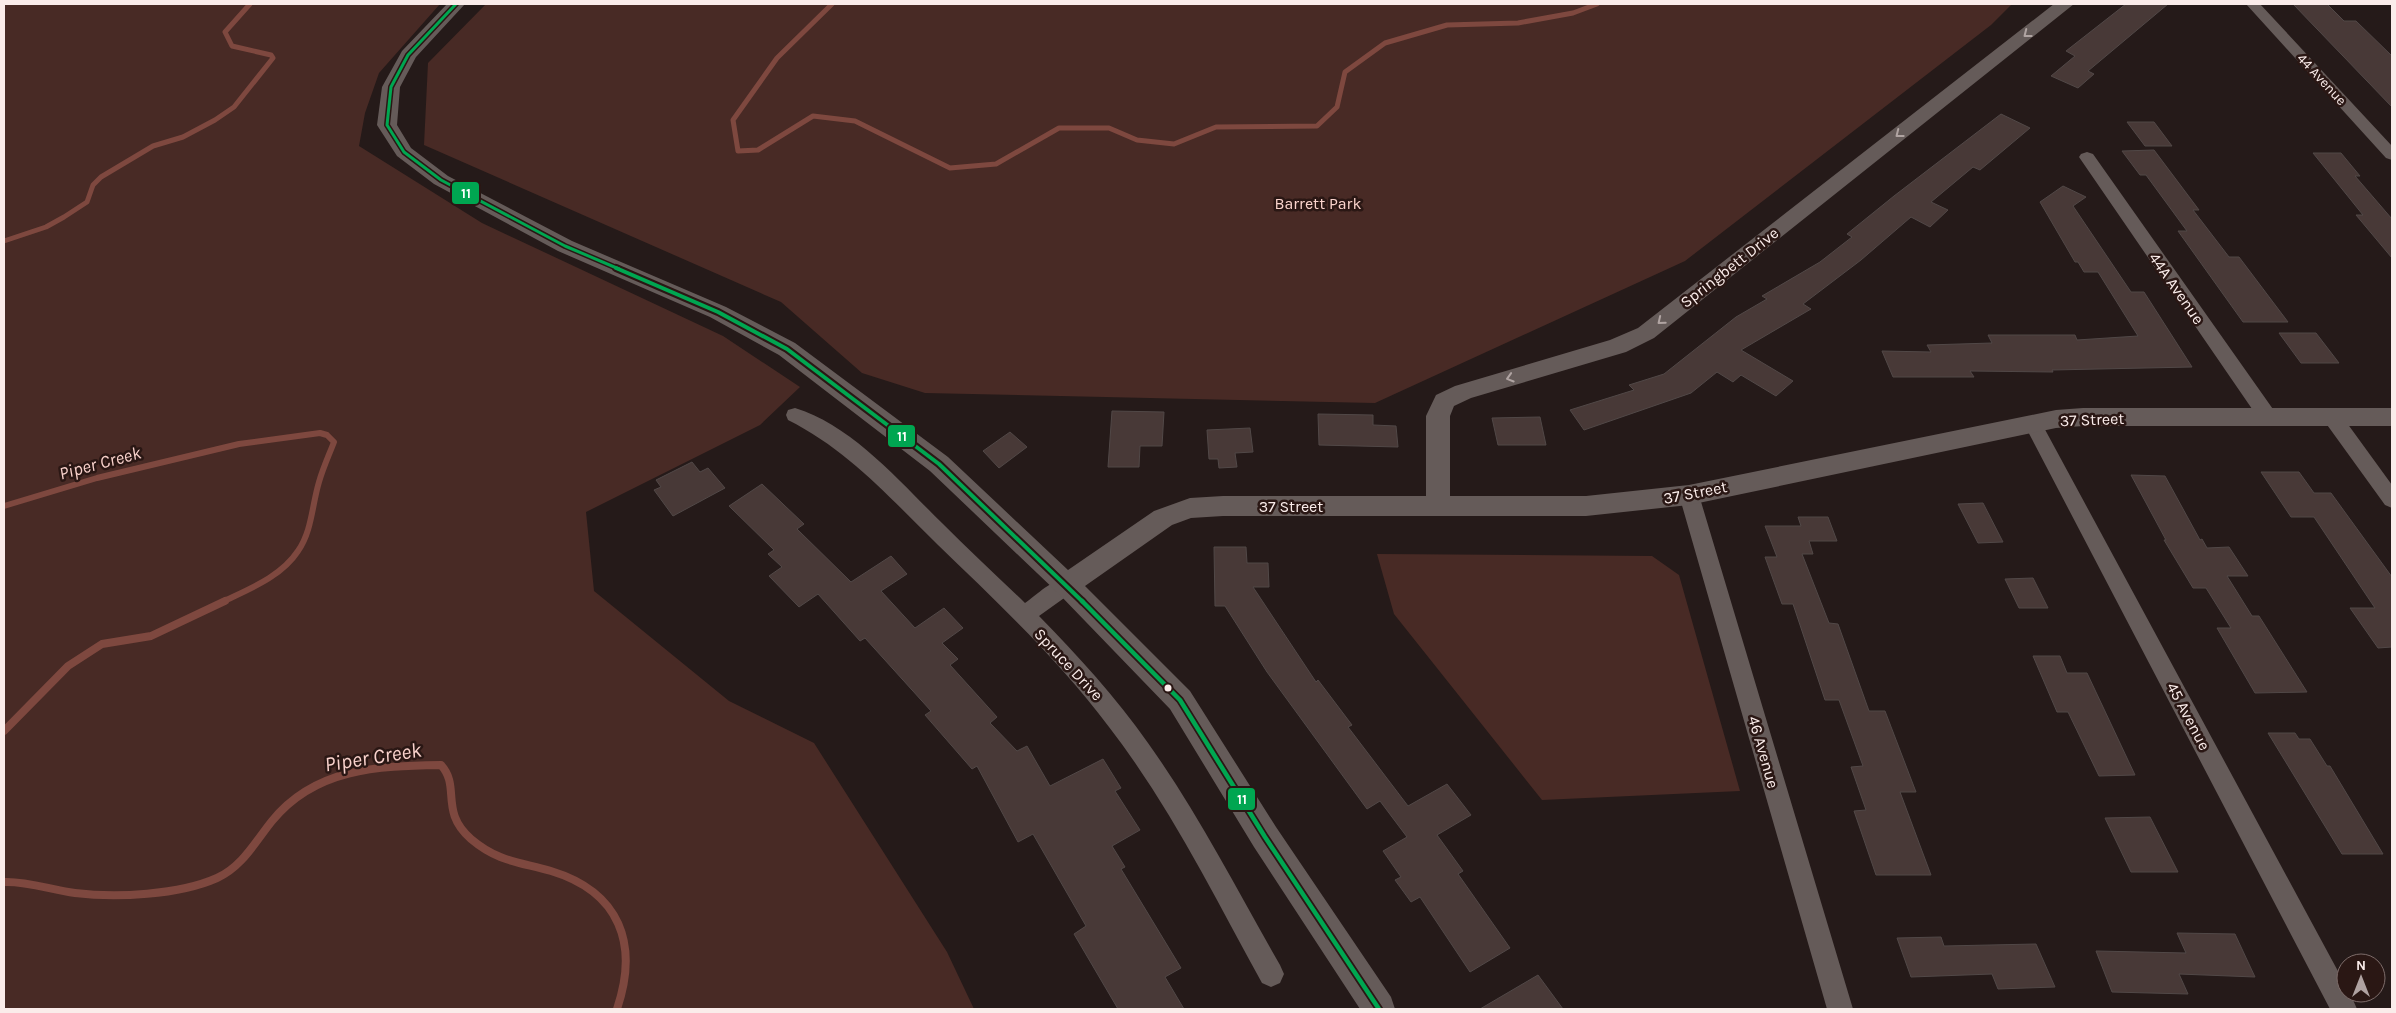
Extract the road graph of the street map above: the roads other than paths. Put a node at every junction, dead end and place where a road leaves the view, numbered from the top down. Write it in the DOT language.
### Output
graph roads {
  1 [pos="456,4"];
  2 [pos="2065,4"];
  3 [pos="2252,4"];
  4 [pos="2392,155"];
  5 [pos="2087,157"];
  6 [pos="795,415"];
  7 [pos="2268,417"];
  8 [pos="2332,417"];
  9 [pos="2392,417"];
  10 [pos="2033,424"];
  11 [pos="1689,495"];
  12 [pos="2392,500"];
  13 [pos="1438,507"];
  14 [pos="1067,585"];
  15 [pos="1024,616"];
  16 [pos="1271,974"];
  17 [pos="1379,1009"];
  18 [pos="1840,1009"];
  19 [pos="2344,1009"];
  1 -- 14 [label="street"];
  2 -- 13 [label="street, Springbett Drive, one-way"];
  3 -- 4 [label="street, 44 Avenue"];
  5 -- 7 [label="street, 44A Avenue"];
  6 -- 15 [label="street, Spruce Drive"];
  7 -- 8 [label="street, 37 Street"];
  7 -- 10 [label="street, 37 Street"];
  8 -- 9 [label="street, 37 Street"];
  8 -- 12 [label="street"];
  10 -- 11 [label="street, 37 Street"];
  10 -- 19 [label="street, 45 Avenue"];
  11 -- 13 [label="street, 37 Street"];
  11 -- 18 [label="street, 46 Avenue"];
  13 -- 14 [label="street, 37 Street"];
  14 -- 15 [label="street, 37 Street"];
  14 -- 17 [label="street"];
  15 -- 16 [label="street, Spruce Drive"];
}
